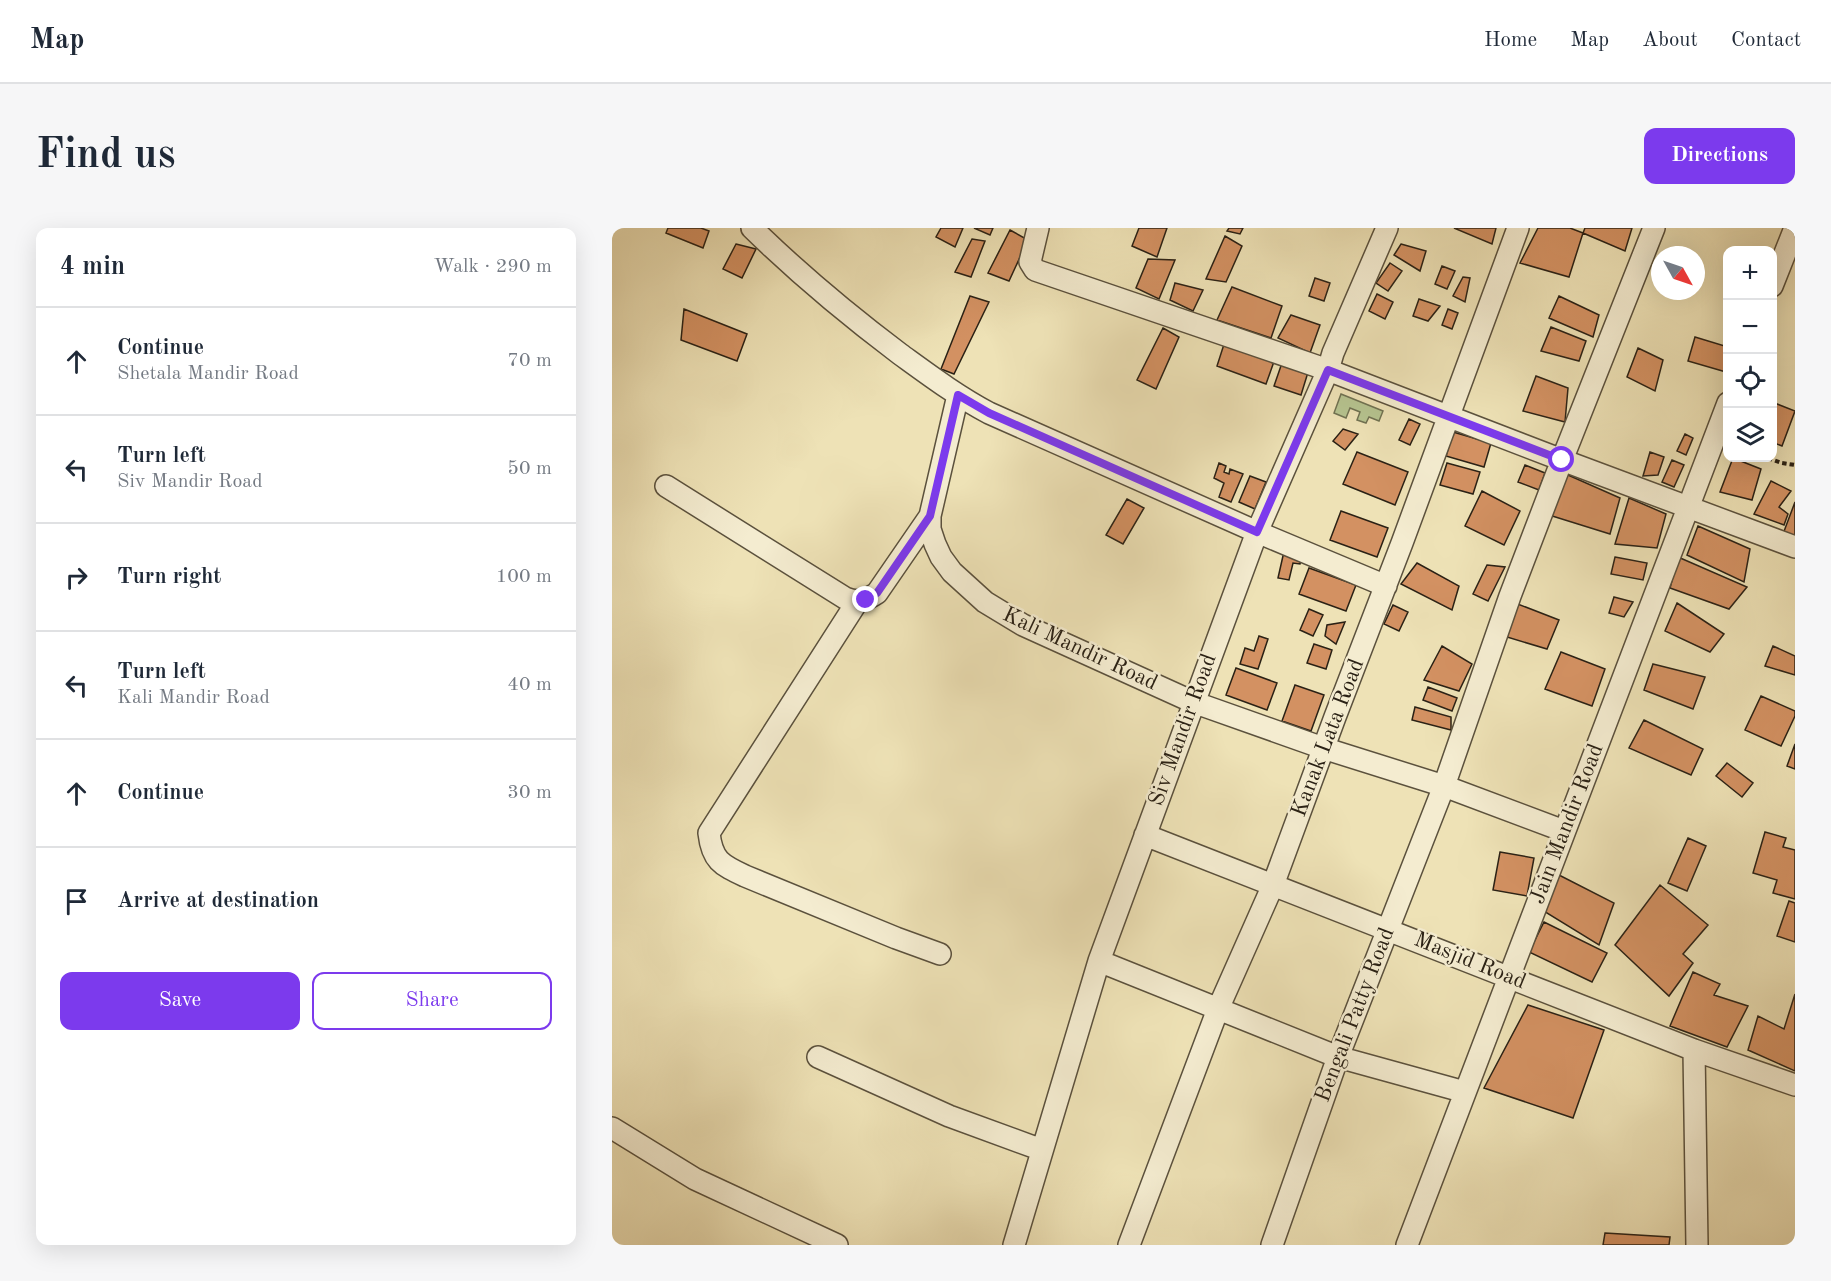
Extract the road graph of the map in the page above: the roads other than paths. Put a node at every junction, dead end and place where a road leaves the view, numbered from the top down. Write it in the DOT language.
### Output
graph roads {
  1 [pos="752,228"];
  2 [pos="1038,228"];
  3 [pos="1387,228"];
  4 [pos="1518,228"];
  5 [pos="1654,228"];
  6 [pos="1795,228"];
  7 [pos="1777,275"];
  8 [pos="1328,370"];
  9 [pos="958,395"];
  10 [pos="1726,408"];
  11 [pos="1449,416"];
  12 [pos="1562,460"];
  13 [pos="666,486"];
  14 [pos="1688,508"];
  15 [pos="930,516"];
  16 [pos="1257,532"];
  17 [pos="1795,547"];
  18 [pos="1386,586"];
  19 [pos="857,602"];
  20 [pos="1193,702"];
  21 [pos="1323,748"];
  22 [pos="1444,786"];
  23 [pos="1564,831"];
  24 [pos="1145,835"];
  25 [pos="1273,885"];
  26 [pos="1388,929"];
  27 [pos="940,954"];
  28 [pos="1099,961"];
  29 [pos="1508,977"];
  30 [pos="1218,1009"];
  31 [pos="1694,1050"];
  32 [pos="818,1057"];
  33 [pos="1338,1057"];
  34 [pos="1795,1085"];
  35 [pos="1465,1092"];
  36 [pos="612,1128"];
  37 [pos="1042,1149"];
  38 [pos="837,1245"];
  39 [pos="1014,1245"];
  40 [pos="1129,1245"];
  41 [pos="1272,1245"];
  42 [pos="1407,1245"];
  43 [pos="1697,1245"];
  1 -- 9 [label="street"];
  2 -- 8 [label="street"];
  3 -- 8 [label="street, Siv Mandir Road"];
  4 -- 11 [label="street, Kanak Lata Road"];
  5 -- 12 [label="street, Bengali Patty Road"];
  6 -- 7 [label="street"];
  8 -- 11 [label="street"];
  8 -- 16 [label="street, Siv Mandir Road"];
  9 -- 15 [label="street, Kali Mandir Road"];
  9 -- 16 [label="street"];
  10 -- 14 [label="street, Jain Mandir Road"];
  11 -- 12 [label="street"];
  11 -- 18 [label="street, Kanak Lata Road"];
  12 -- 14 [label="street"];
  12 -- 22 [label="street, Bengali Patty Road"];
  13 -- 19 [label="street"];
  14 -- 17 [label="street"];
  14 -- 23 [label="street, Jain Mandir Road"];
  15 -- 19 [label="street"];
  15 -- 20 [label="street, Kali Mandir Road"];
  16 -- 18 [label="street"];
  16 -- 20 [label="street, Siv Mandir Road"];
  18 -- 21 [label="street, Kanak Lata Road"];
  19 -- 27 [label="street"];
  20 -- 21 [label="street, Kali Mandir Road"];
  20 -- 24 [label="street, Siv Mandir Road"];
  21 -- 22 [label="street, Kali Mandir Road"];
  21 -- 25 [label="street, Kanak Lata Road"];
  22 -- 23 [label="street, Kali Mandir Road"];
  22 -- 26 [label="street, Bengali Patty Road"];
  23 -- 29 [label="street, Jain Mandir Road"];
  24 -- 25 [label="street, Masjid Road"];
  24 -- 28 [label="street, Siv Mandir Road"];
  25 -- 26 [label="street, Masjid Road"];
  25 -- 30 [label="street, Kanak Lata Road"];
  26 -- 29 [label="street, Masjid Road"];
  26 -- 33 [label="street, Bengali Patty Road"];
  28 -- 30 [label="street"];
  28 -- 37 [label="street, Siv Mandir Road"];
  29 -- 31 [label="street, Masjid Road"];
  29 -- 35 [label="street, Jain Mandir Road"];
  30 -- 33 [label="street"];
  30 -- 40 [label="street, Kanak Lata Road"];
  31 -- 34 [label="street, Masjid Road"];
  31 -- 43 [label="street"];
  32 -- 37 [label="street"];
  33 -- 35 [label="street"];
  33 -- 41 [label="street, Bengali Patty Road"];
  35 -- 42 [label="street, Jain Mandir Road"];
  36 -- 38 [label="street"];
  37 -- 39 [label="street, Siv Mandir Road"];
}
